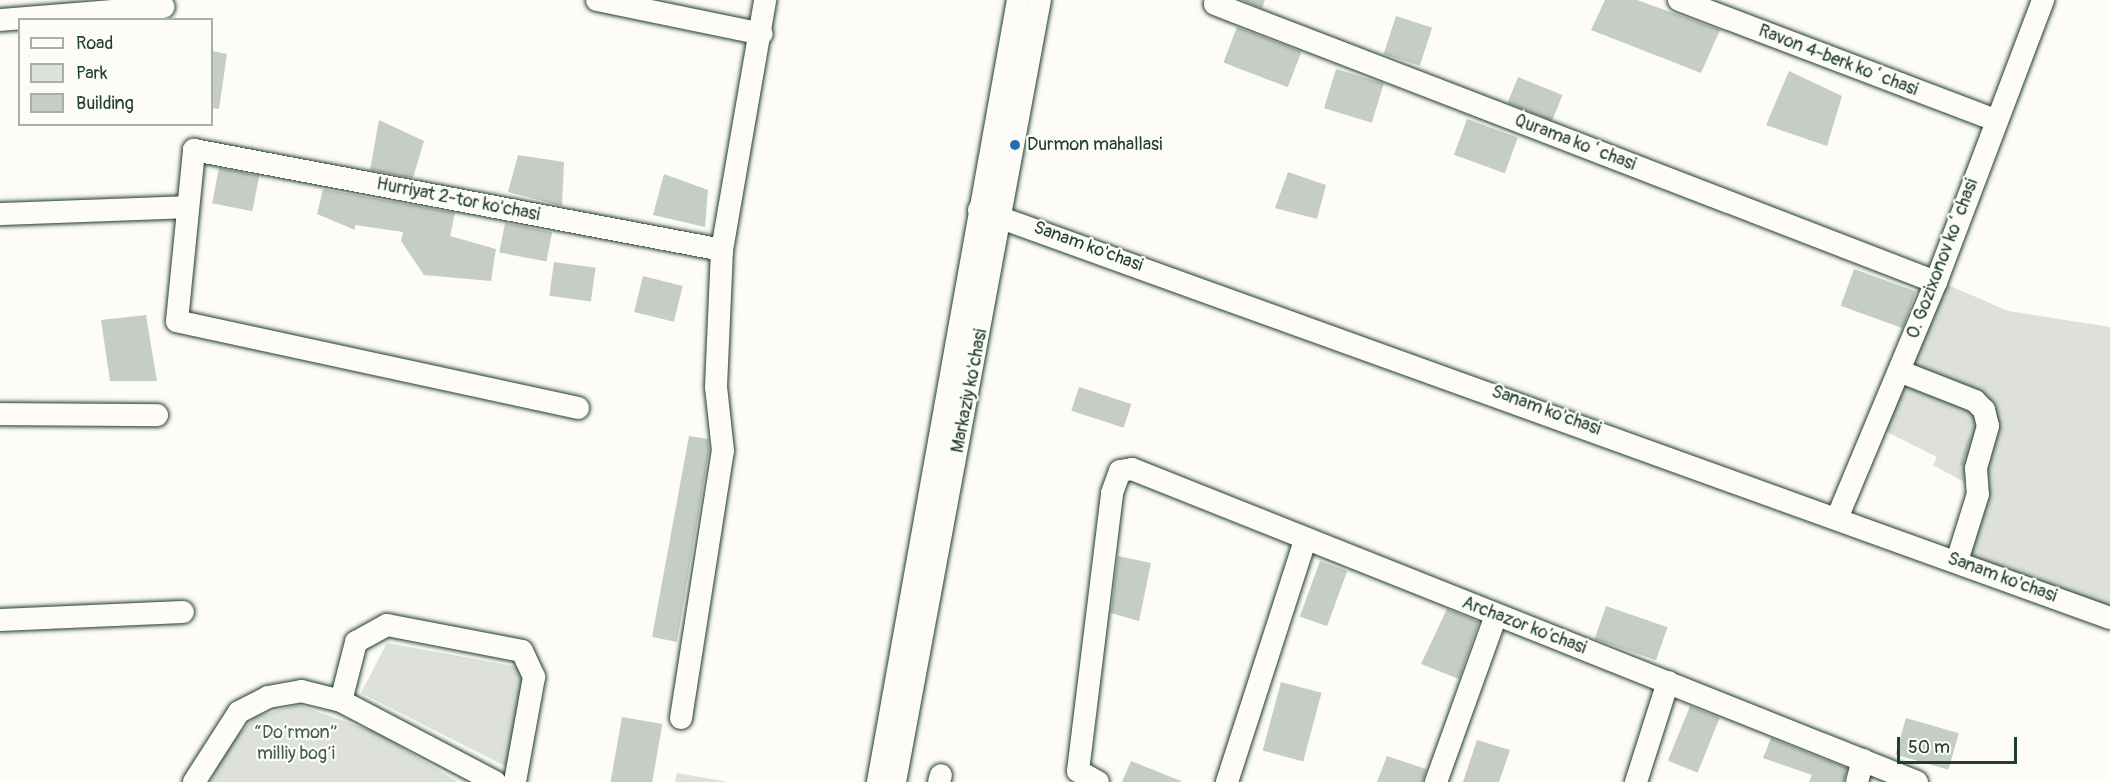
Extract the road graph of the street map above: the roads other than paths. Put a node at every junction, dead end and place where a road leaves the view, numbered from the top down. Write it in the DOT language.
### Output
graph roads {
  1 [pos="597,0"];
  2 [pos="765,0"];
  3 [pos="1018,0"];
  4 [pos="1040,0"];
  5 [pos="1679,0"];
  6 [pos="2043,0"];
  7 [pos="1216,2"];
  8 [pos="163,7"];
  9 [pos="25,18"];
  10 [pos="18,19"];
  11 [pos="0,20"];
  12 [pos="762,34"];
  13 [pos="1997,121"];
  14 [pos="187,207"];
  15 [pos="979,210"];
  16 [pos="0,214"];
  17 [pos="1004,216"];
  18 [pos="722,250"];
  19 [pos="1936,282"];
  20 [pos="1899,371"];
  21 [pos="958,397"];
  22 [pos="578,408"];
  23 [pos="0,414"];
  24 [pos="157,415"];
  25 [pos="1838,516"];
  26 [pos="1305,540"];
  27 [pos="1957,561"];
  28 [pos="183,612"];
  29 [pos="1496,615"];
  30 [pos="2110,618"];
  31 [pos="0,620"];
  32 [pos="1668,682"];
  33 [pos="341,701"];
  34 [pos="681,718"];
  35 [pos="1863,760"];
  36 [pos="887,781"];
  37 [pos="194,782"];
  38 [pos="495,782"];
  39 [pos="515,782"];
  40 [pos="1098,782"];
  41 [pos="1227,782"];
  42 [pos="1436,782"];
  43 [pos="1636,782"];
  44 [pos="1857,782"];
  45 [pos="1917,782"];
  1 -- 12 [label="street"];
  2 -- 12 [label="street"];
  3 -- 15 [label="street, Markaziy ko'chasi"];
  4 -- 17 [label="street, Markaziy ko'chasi"];
  5 -- 13 [label="street, Ravon 4-berk koʻchasi"];
  6 -- 13 [label="street, O. Gozixonov koʻchasi"];
  7 -- 19 [label="street, Qurama koʻchasi"];
  8 -- 9 [label="street"];
  10 -- 11 [label="street"];
  12 -- 18 [label="street"];
  13 -- 19 [label="street, O. Gozixonov koʻchasi"];
  14 -- 16 [label="street"];
  14 -- 18 [label="street, Hurriyat 2-tor ko'chasi"];
  14 -- 22 [label="street"];
  15 -- 17 [label="street, Sanam ko'chasi"];
  15 -- 21 [label="street, Markaziy ko'chasi"];
  17 -- 21 [label="street, Markaziy ko'chasi"];
  17 -- 25 [label="street, Sanam ko'chasi"];
  18 -- 34 [label="street"];
  19 -- 20 [label="street, O. Gozixonov koʻchasi"];
  20 -- 25 [label="street, O. Gozixonov koʻchasi"];
  20 -- 27 [label="street"];
  21 -- 36 [label="street, Markaziy ko'chasi"];
  23 -- 24 [label="street"];
  25 -- 27 [label="street, Sanam ko'chasi"];
  26 -- 29 [label="street, Archazor ko‘chasi"];
  26 -- 40 [label="street, Archazor ko‘chasi"];
  26 -- 41 [label="street"];
  27 -- 30 [label="street, Sanam ko'chasi"];
  28 -- 31 [label="street"];
  29 -- 32 [label="street, Archazor ko‘chasi"];
  29 -- 42 [label="street"];
  32 -- 35 [label="street, Archazor ko‘chasi"];
  32 -- 43 [label="street"];
  33 -- 37 [label="street"];
  33 -- 38 [label="street"];
  33 -- 39 [label="street"];
  35 -- 44 [label="street"];
  35 -- 45 [label="street, Archazor ko‘chasi"];
}
